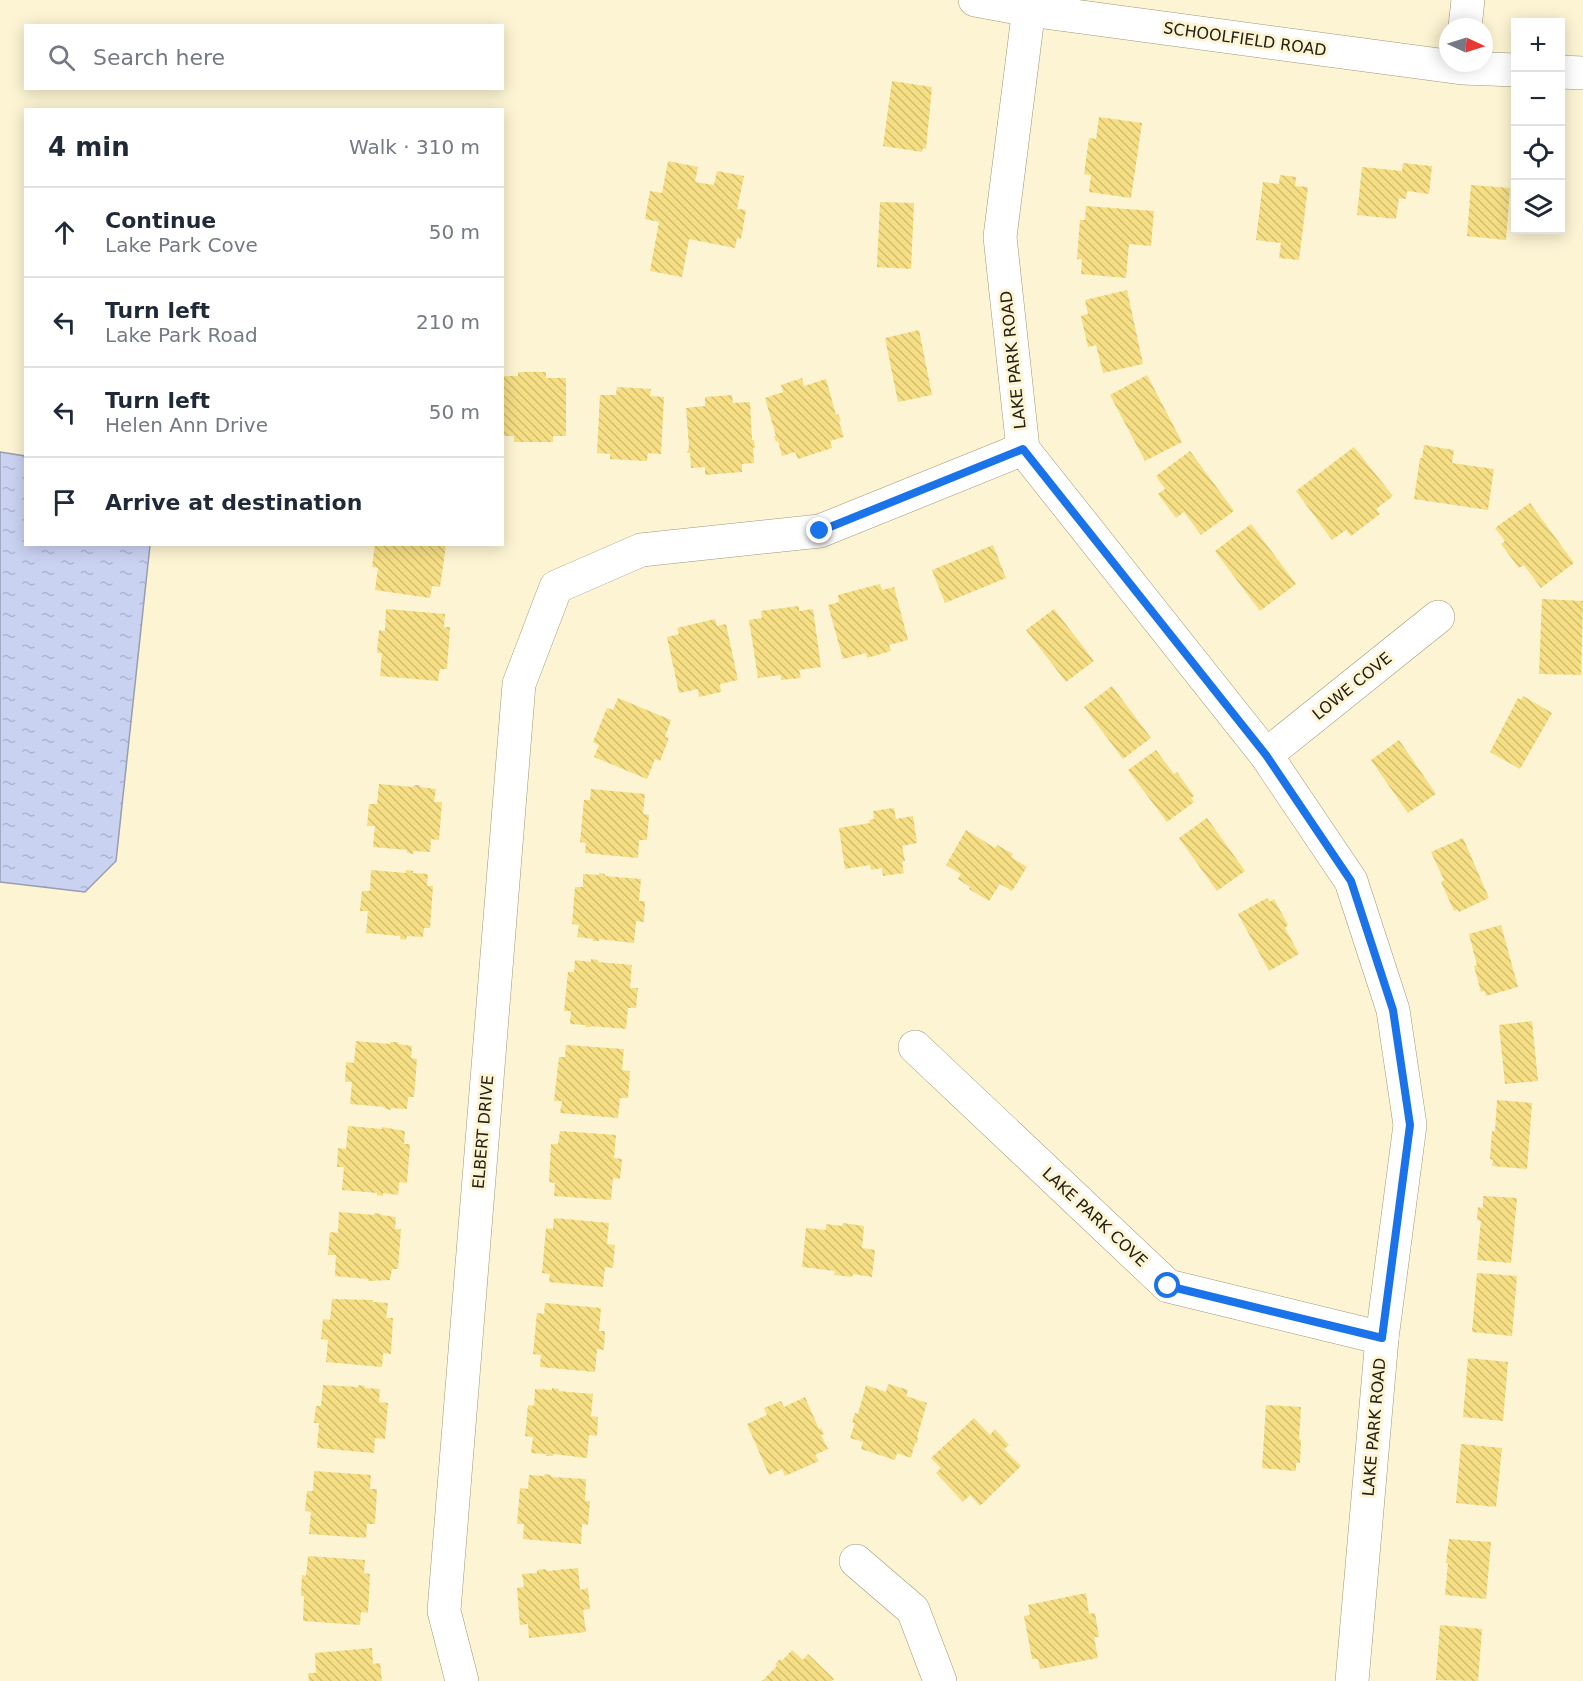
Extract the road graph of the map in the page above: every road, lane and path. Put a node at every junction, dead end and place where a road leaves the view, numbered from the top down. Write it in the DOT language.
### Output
graph roads {
  1 [pos="975,0"];
  2 [pos="1468,0"];
  3 [pos="1030,5"];
  4 [pos="1466,18"];
  5 [pos="1439,62"];
  6 [pos="1493,68"];
  7 [pos="1511,70"];
  8 [pos="1565,72"];
  9 [pos="1583,73"];
  10 [pos="1023,449"];
  11 [pos="1438,617"];
  12 [pos="1266,755"];
  13 [pos="915,1047"];
  14 [pos="1382,1338"];
  15 [pos="856,1562"];
  16 [pos="462,1681"];
  17 [pos="940,1681"];
  18 [pos="1352,1681"];
  1 -- 3 [label="street, SCHOOLFIELD ROAD"];
  2 -- 4 [label="street"];
  3 -- 5 [label="street, SCHOOLFIELD ROAD"];
  3 -- 10 [label="street, LAKE PARK ROAD"];
  6 -- 7 [label="street, SCHOOLFIELD ROAD"];
  8 -- 9 [label="street"];
  10 -- 12 [label="street, LAKE PARK ROAD"];
  10 -- 16 [label="street, ELBERT DRIVE"];
  11 -- 12 [label="street, LOWE COVE"];
  12 -- 14 [label="street, LAKE PARK ROAD"];
  13 -- 14 [label="street, LAKE PARK COVE"];
  14 -- 18 [label="street, LAKE PARK ROAD"];
  15 -- 17 [label="street"];
}
